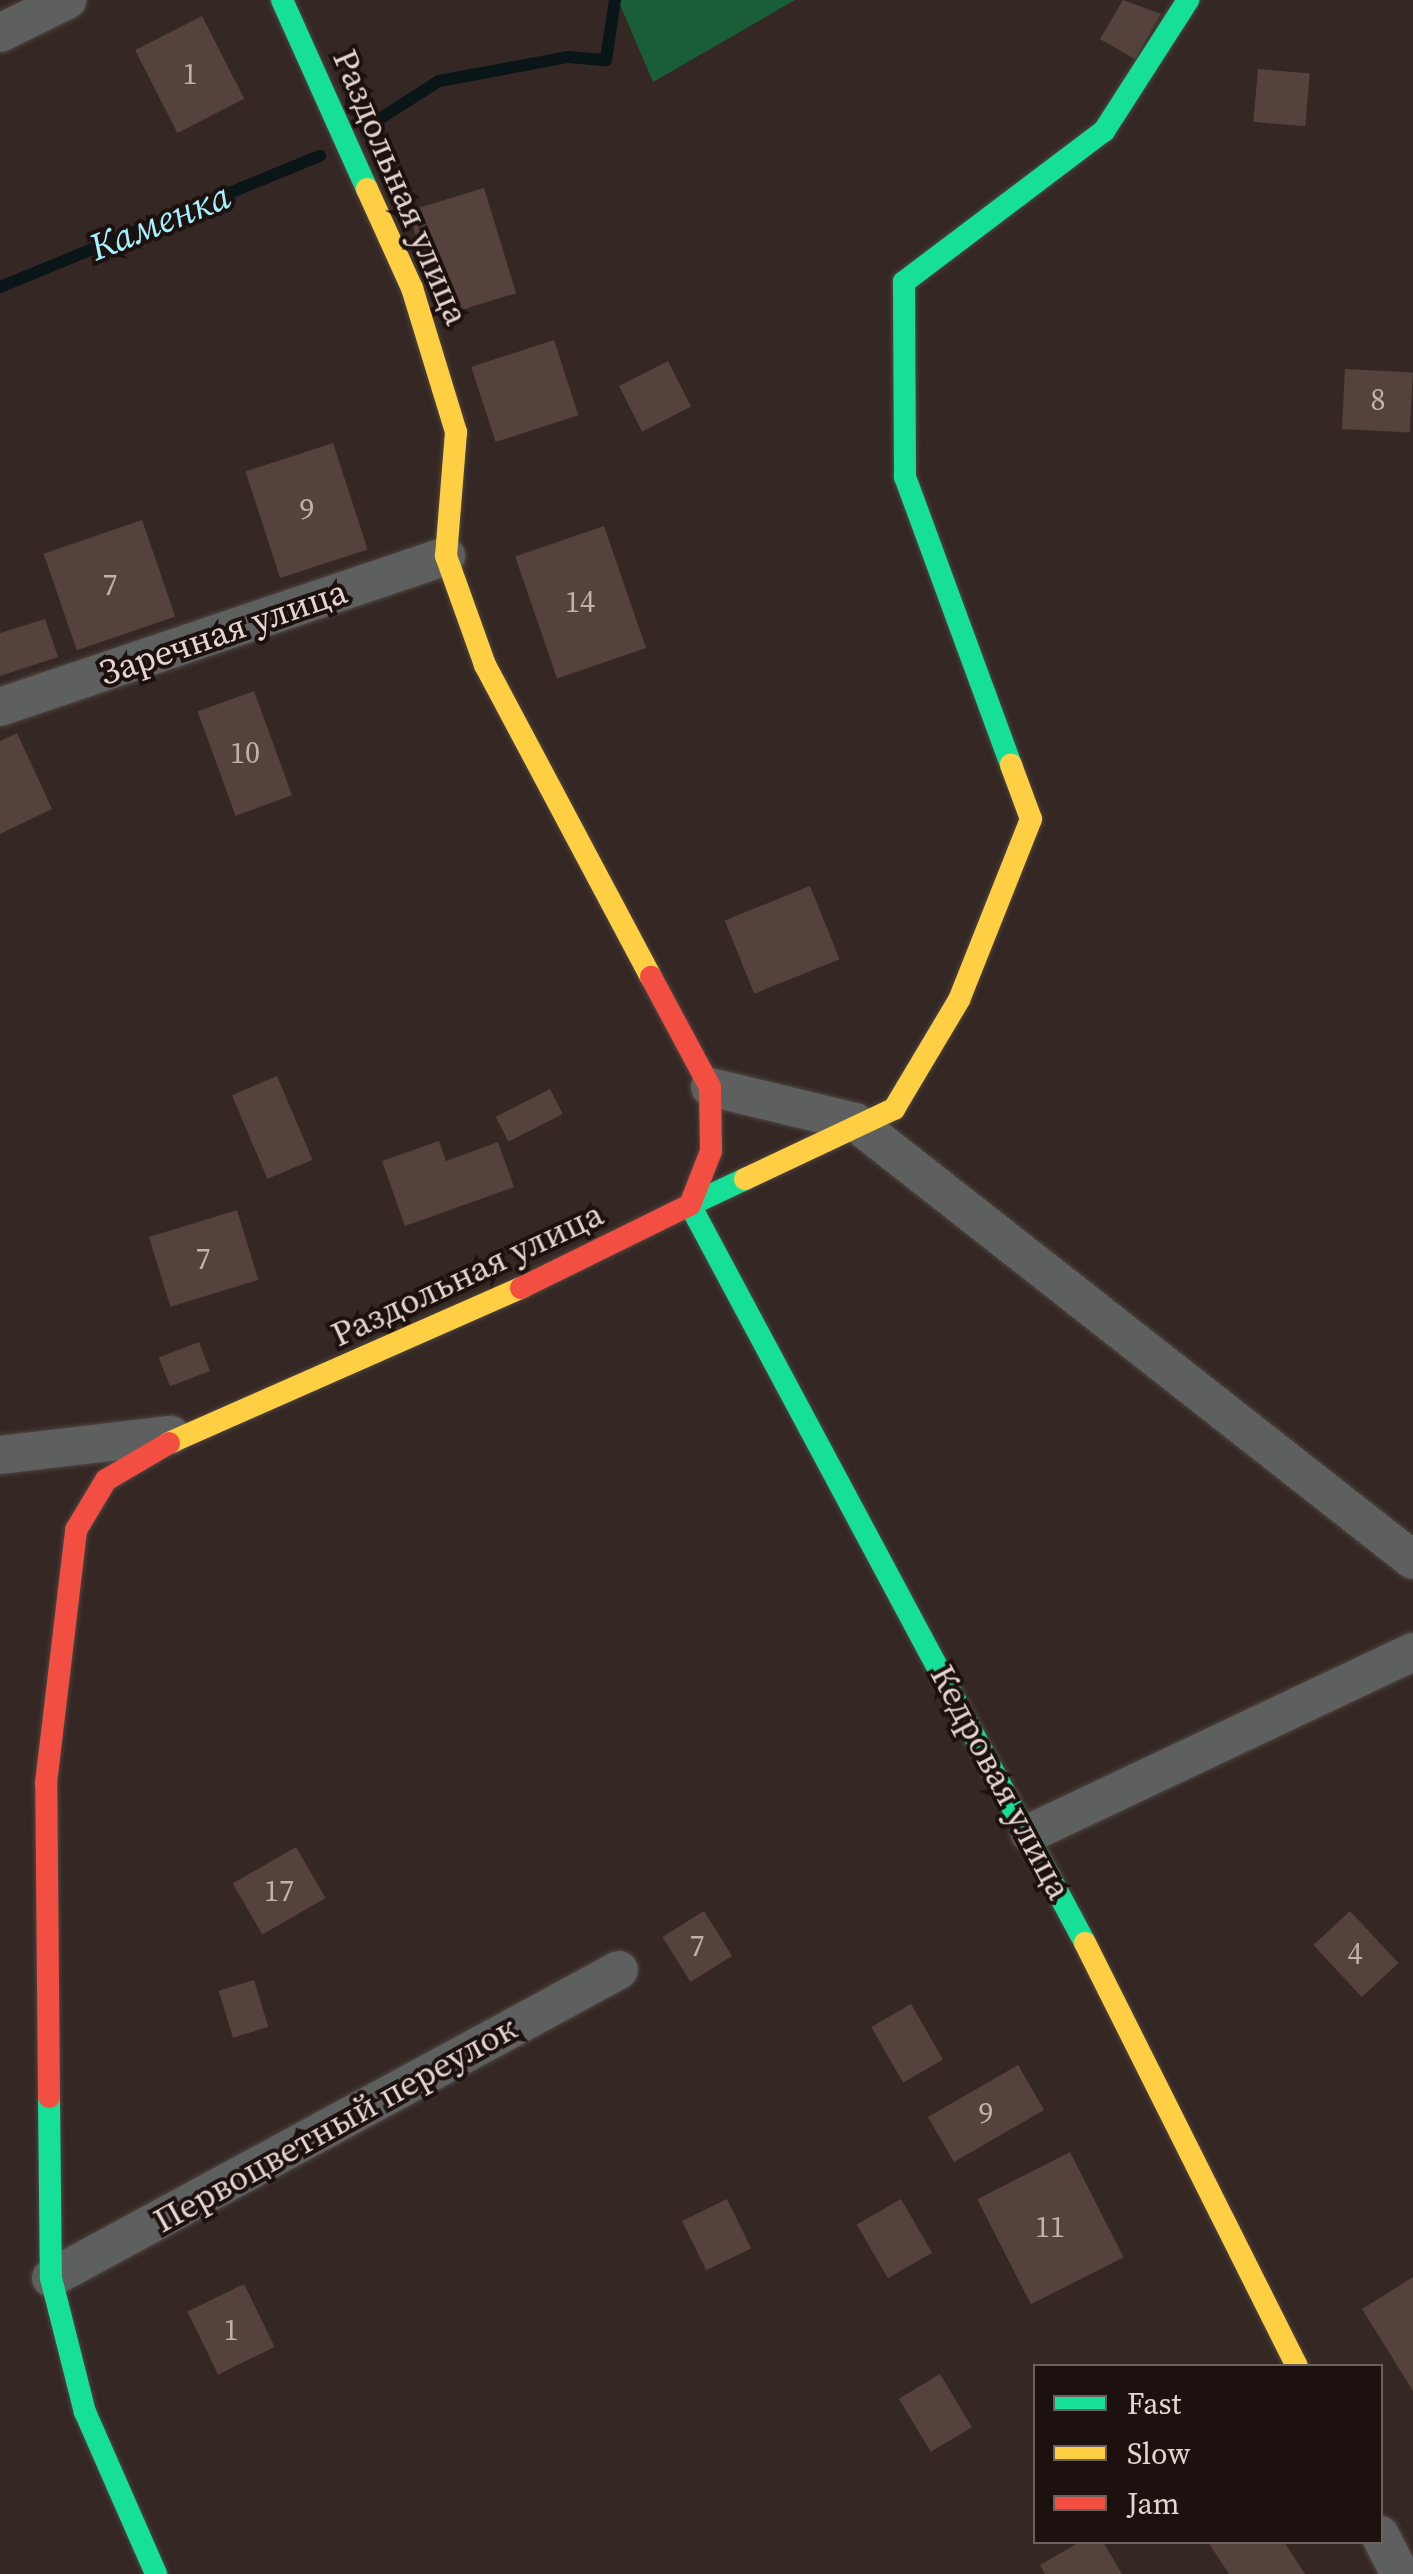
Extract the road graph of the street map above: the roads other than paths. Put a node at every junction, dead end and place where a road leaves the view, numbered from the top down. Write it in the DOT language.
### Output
graph roads {
  1 [pos="68,0"];
  2 [pos="282,0"];
  3 [pos="1188,0"];
  4 [pos="0,33"];
  5 [pos="446,556"];
  6 [pos="0,707"];
  7 [pos="710,1086"];
  8 [pos="855,1122"];
  9 [pos="690,1205"];
  10 [pos="184,1434"];
  11 [pos="0,1455"];
  12 [pos="1413,1560"];
  13 [pos="1413,1652"];
  14 [pos="1030,1832"];
  15 [pos="619,1970"];
  16 [pos="52,2278"];
  17 [pos="1295,2364"];
  18 [pos="1383,2541"];
  19 [pos="156,2574"];
  20 [pos="1400,2574"];
  1 -- 4 [label="street"];
  2 -- 5 [label="street, Раздольная улица"];
  3 -- 8 [label="street"];
  5 -- 6 [label="street, Заречная улица"];
  5 -- 7 [label="street, Раздольная улица"];
  7 -- 8 [label="street"];
  7 -- 9 [label="street, Раздольная улица"];
  8 -- 9 [label="street"];
  8 -- 12 [label="street"];
  9 -- 10 [label="street, Раздольная улица"];
  9 -- 14 [label="street, Кедровая улица"];
  10 -- 11 [label="street"];
  10 -- 16 [label="street, Раздольная улица"];
  13 -- 14 [label="street"];
  14 -- 17 [label="street, Кедровая улица"];
  15 -- 16 [label="street, Первоцветный переулок"];
  16 -- 19 [label="street, Раздольная улица"];
  18 -- 20 [label="street"];
}
